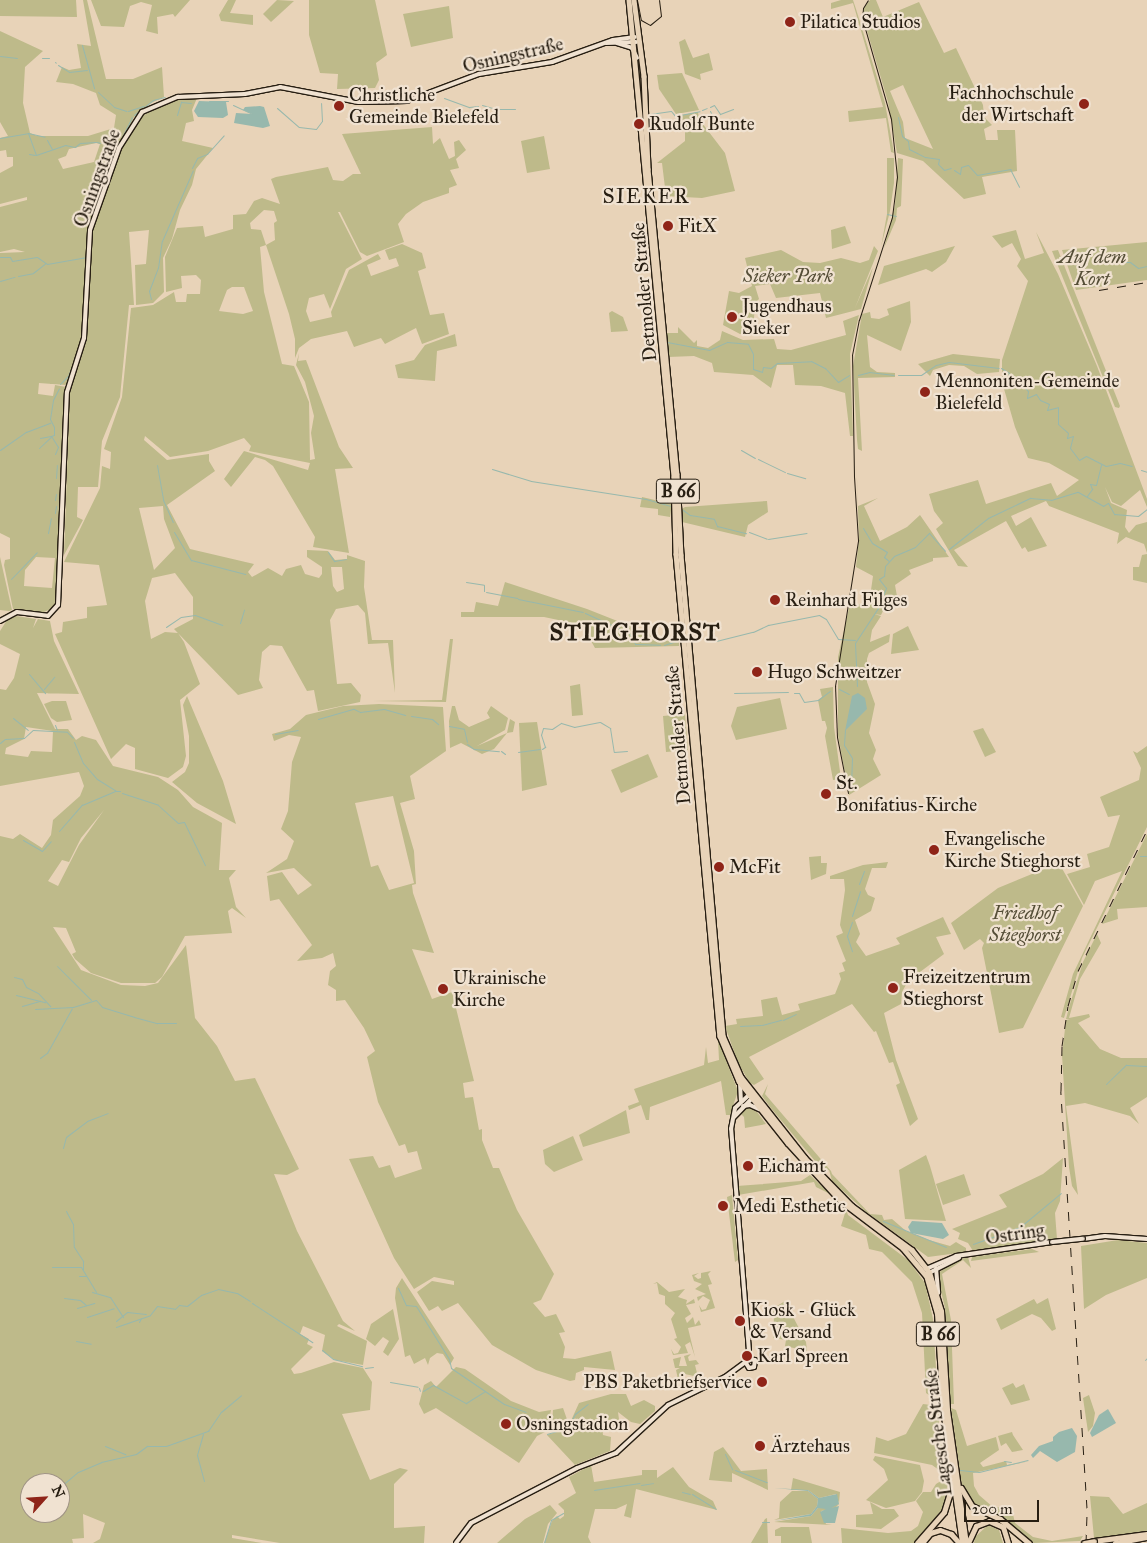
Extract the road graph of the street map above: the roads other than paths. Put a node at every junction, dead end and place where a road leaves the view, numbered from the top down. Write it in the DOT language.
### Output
graph roads {
  1 [pos="631,1"];
  2 [pos="624,38"];
  3 [pos="638,40"];
  4 [pos="604,43"];
  5 [pos="617,43"];
  6 [pos="637,58"];
  7 [pos="656,270"];
  8 [pos="0,621"];
  9 [pos="713,959"];
  10 [pos="739,1081"];
  11 [pos="752,1095"];
  12 [pos="739,1106"];
  13 [pos="760,1109"];
  14 [pos="1147,1239"];
  15 [pos="1053,1244"];
  16 [pos="936,1268"];
  17 [pos="926,1272"];
  18 [pos="938,1293"];
  19 [pos="956,1466"];
  20 [pos="952,1472"];
  21 [pos="1147,1536"];
  22 [pos="456,1543"];
  23 [pos="917,1543"];
  24 [pos="922,1543"];
  25 [pos="960,1543"];
  26 [pos="967,1543"];
  27 [pos="1008,1543"];
  28 [pos="1029,1543"];
  29 [pos="1084,1543"];
  30 [pos="1115,1543"];
  1 -- 2 [label="main road"];
  1 -- 3 [label="main road, Detmolder Straße / B 66"];
  2 -- 3 [label="main road, Osningstraße"];
  2 -- 4 [label="main road, Osningstraße"];
  3 -- 5 [label="main road, Osningstraße"];
  3 -- 6 [label="main road, Detmolder Straße / B 66"];
  3 -- 7 [label="main road, Detmolder Straße / B 66"];
  4 -- 5 [label="main road, Osningstraße"];
  4 -- 8 [label="main road, Osningstraße"];
  5 -- 6 [label="main road"];
  6 -- 7 [label="main road, Detmolder Straße / B 66"];
  7 -- 9 [label="main road, Detmolder Straße / B 66"];
  9 -- 10 [label="main road, Detmolder Straße / B 66"];
  9 -- 11 [label="main road, Detmolder Straße / B 66"];
  10 -- 11 [label="main road, Detmolder Straße / B 66"];
  10 -- 12 [label="main road"];
  11 -- 12 [label="main road"];
  11 -- 13 [label="main road, Lagesche Straße / B 66"];
  11 -- 17 [label="main road, Lagesche Straße / B 66"];
  12 -- 13 [label="main road"];
  12 -- 22 [label="main road"];
  13 -- 17 [label="main road, Lagesche Straße / B 66"];
  14 -- 15 [label="main road, Ostring, bridge"];
  15 -- 16 [label="main road, Ostring"];
  15 -- 17 [label="main road, Ostring"];
  16 -- 17 [label="main road, Ostring"];
  16 -- 18 [label="main road"];
  17 -- 18 [label="highway, Lagesche Straße / B 66"];
  17 -- 20 [label="highway, Lagesche Straße / B 66"];
  18 -- 19 [label="highway, Lagesche Straße / B 66"];
  19 -- 26 [label="highway, Lagesche Straße / B 66"];
  19 -- 28 [label="highway"];
  20 -- 23 [label="highway"];
  20 -- 25 [label="highway, Lagesche Straße / B 66"];
  21 -- 29 [label="highway, bridge"];
  21 -- 30 [label="highway"];
  24 -- 25 [label="highway"];
  26 -- 27 [label="highway"];
}
